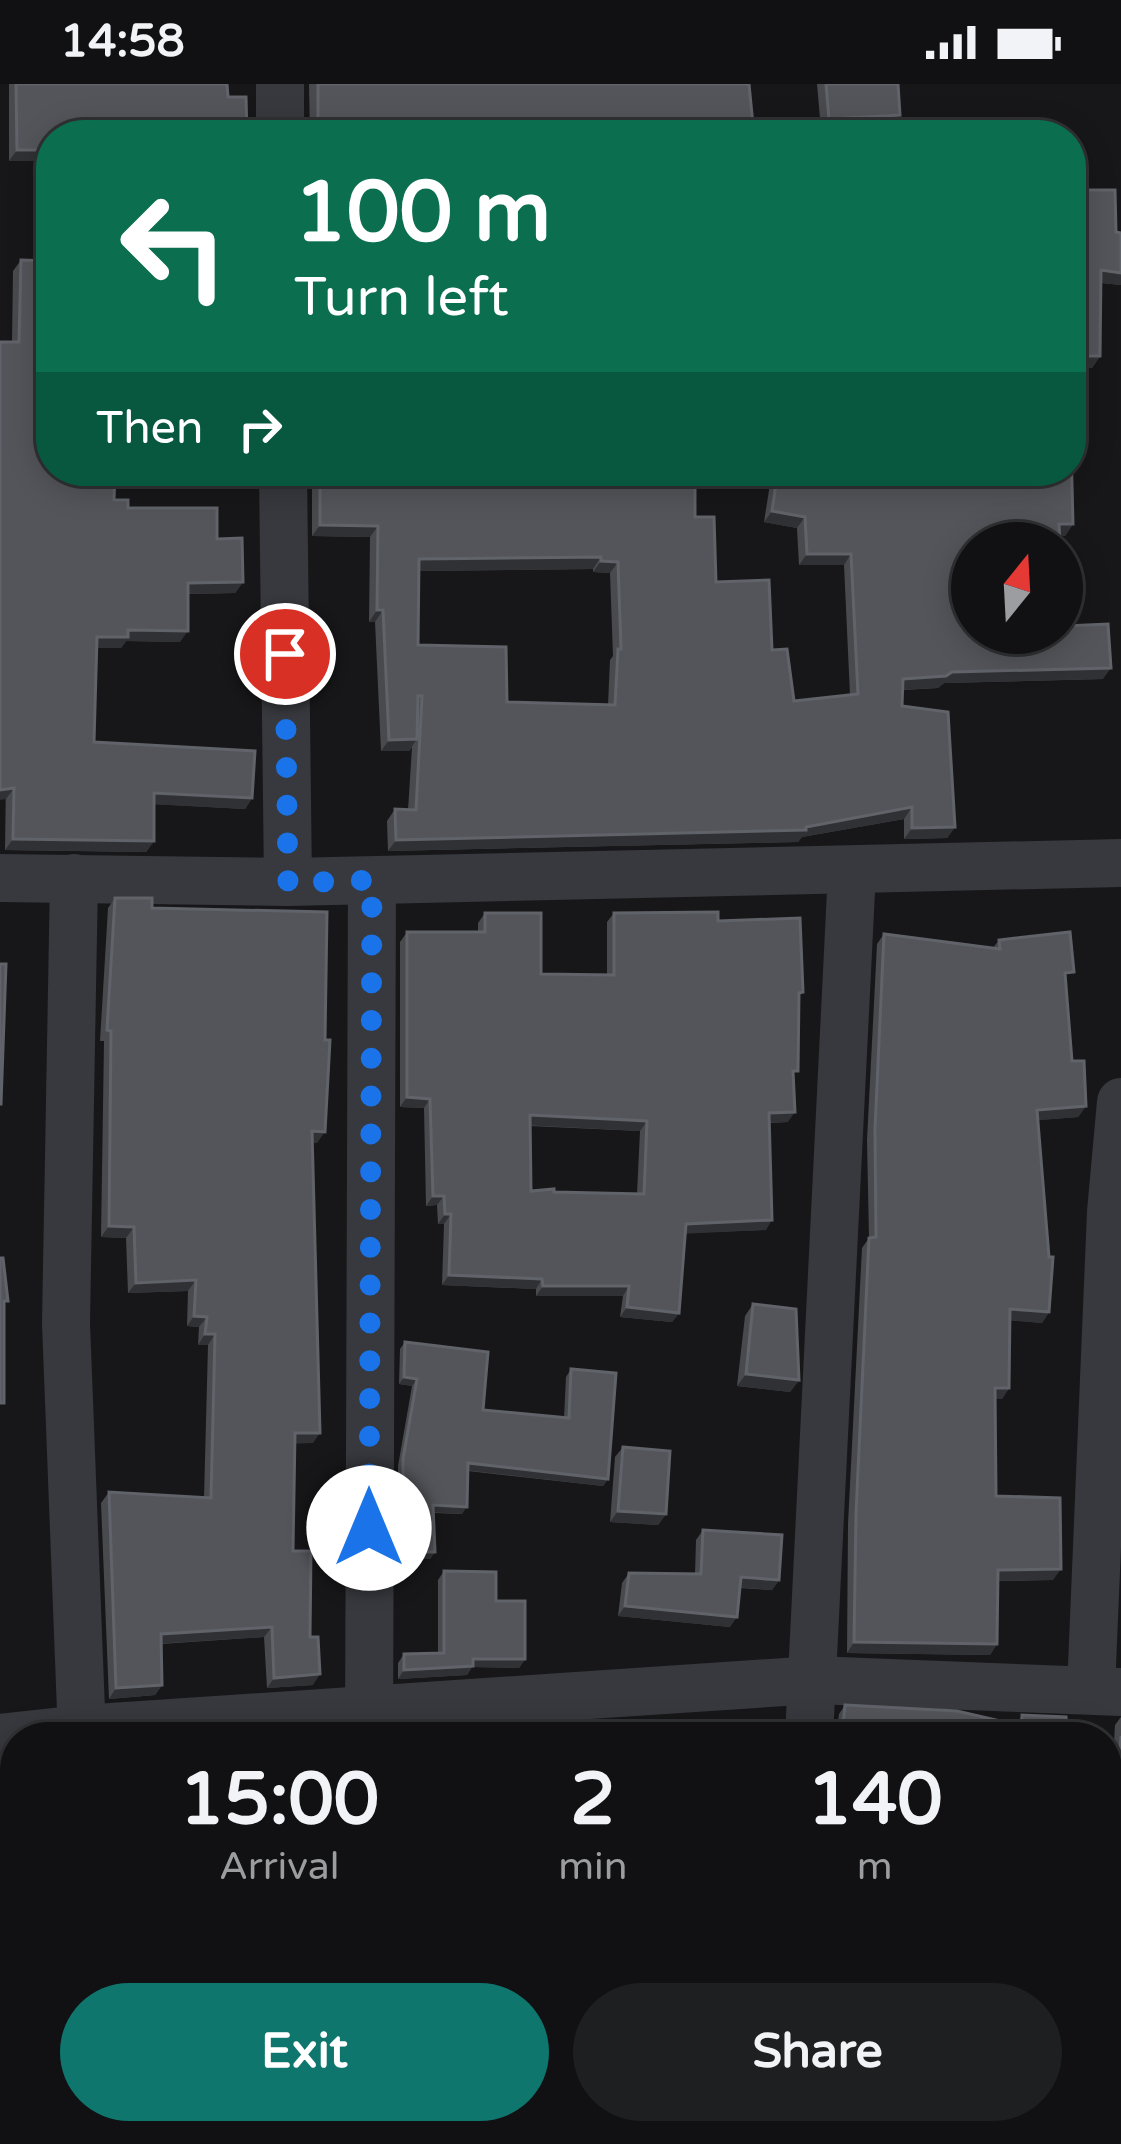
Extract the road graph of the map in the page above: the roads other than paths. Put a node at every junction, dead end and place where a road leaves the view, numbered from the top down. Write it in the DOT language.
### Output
graph roads {
  1 [pos="280,84"];
  2 [pos="280,120"];
  3 [pos="283,486"];
  4 [pos="1121,863"];
  5 [pos="852,871"];
  6 [pos="0,878"];
  7 [pos="74,878"];
  8 [pos="372,880"];
  9 [pos="288,883"];
  10 [pos="1121,1102"];
  11 [pos="814,1680"];
  12 [pos="1106,1691"];
  13 [pos="81,1722"];
  14 [pos="368,1722"];
  15 [pos="398,1722"];
  16 [pos="810,1722"];
  1 -- 2 [label="street"];
  3 -- 9 [label="street"];
  4 -- 5 [label="street"];
  5 -- 8 [label="street"];
  5 -- 11 [label="street"];
  6 -- 7 [label="street"];
  7 -- 9 [label="street"];
  7 -- 13 [label="street"];
  8 -- 9 [label="street"];
  8 -- 14 [label="street"];
  10 -- 12 [label="street"];
  11 -- 12 [label="street"];
  11 -- 15 [label="street"];
  11 -- 16 [label="street"];
}
